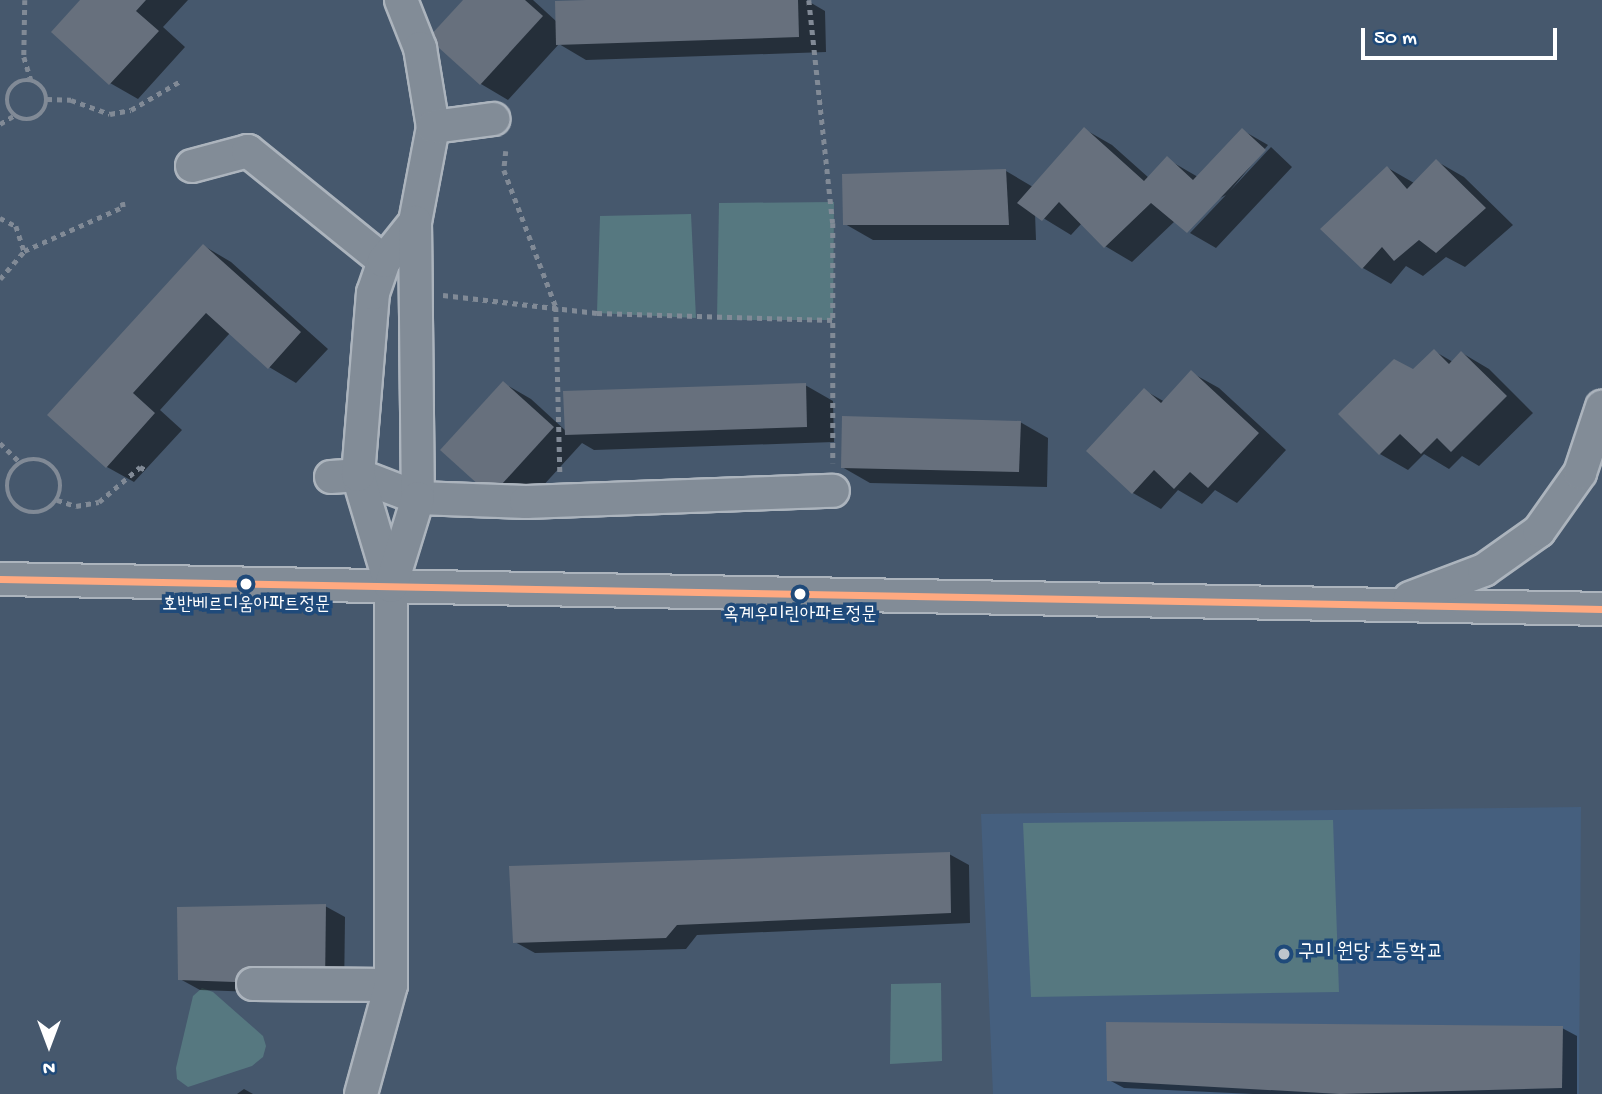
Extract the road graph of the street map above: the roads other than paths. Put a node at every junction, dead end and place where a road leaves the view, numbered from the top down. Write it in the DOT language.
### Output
graph roads {
  1 [pos="401,0"];
  2 [pos="493,119"];
  3 [pos="433,127"];
  4 [pos="192,166"];
  5 [pos="415,222"];
  6 [pos="384,261"];
  7 [pos="1602,407"];
  8 [pos="345,476"];
  9 [pos="833,491"];
  10 [pos="418,498"];
  11 [pos="0,579"];
  12 [pos="391,586"];
  13 [pos="1360,605"];
  14 [pos="1602,609"];
  15 [pos="253,984"];
  16 [pos="391,985"];
  17 [pos="361,1094"];
  1 -- 3 [label="street"];
  2 -- 3 [label="street"];
  3 -- 5 [label="street"];
  4 -- 6 [label="street"];
  5 -- 6 [label="street"];
  5 -- 10 [label="street"];
  6 -- 8 [label="street"];
  7 -- 13 [label="street"];
  8 -- 10 [label="street"];
  8 -- 12 [label="street"];
  9 -- 10 [label="street"];
  10 -- 12 [label="street"];
  11 -- 12 [label="street"];
  12 -- 13 [label="street"];
  12 -- 16 [label="street"];
  13 -- 14 [label="street"];
  15 -- 16 [label="street"];
  16 -- 17 [label="street"];
}
